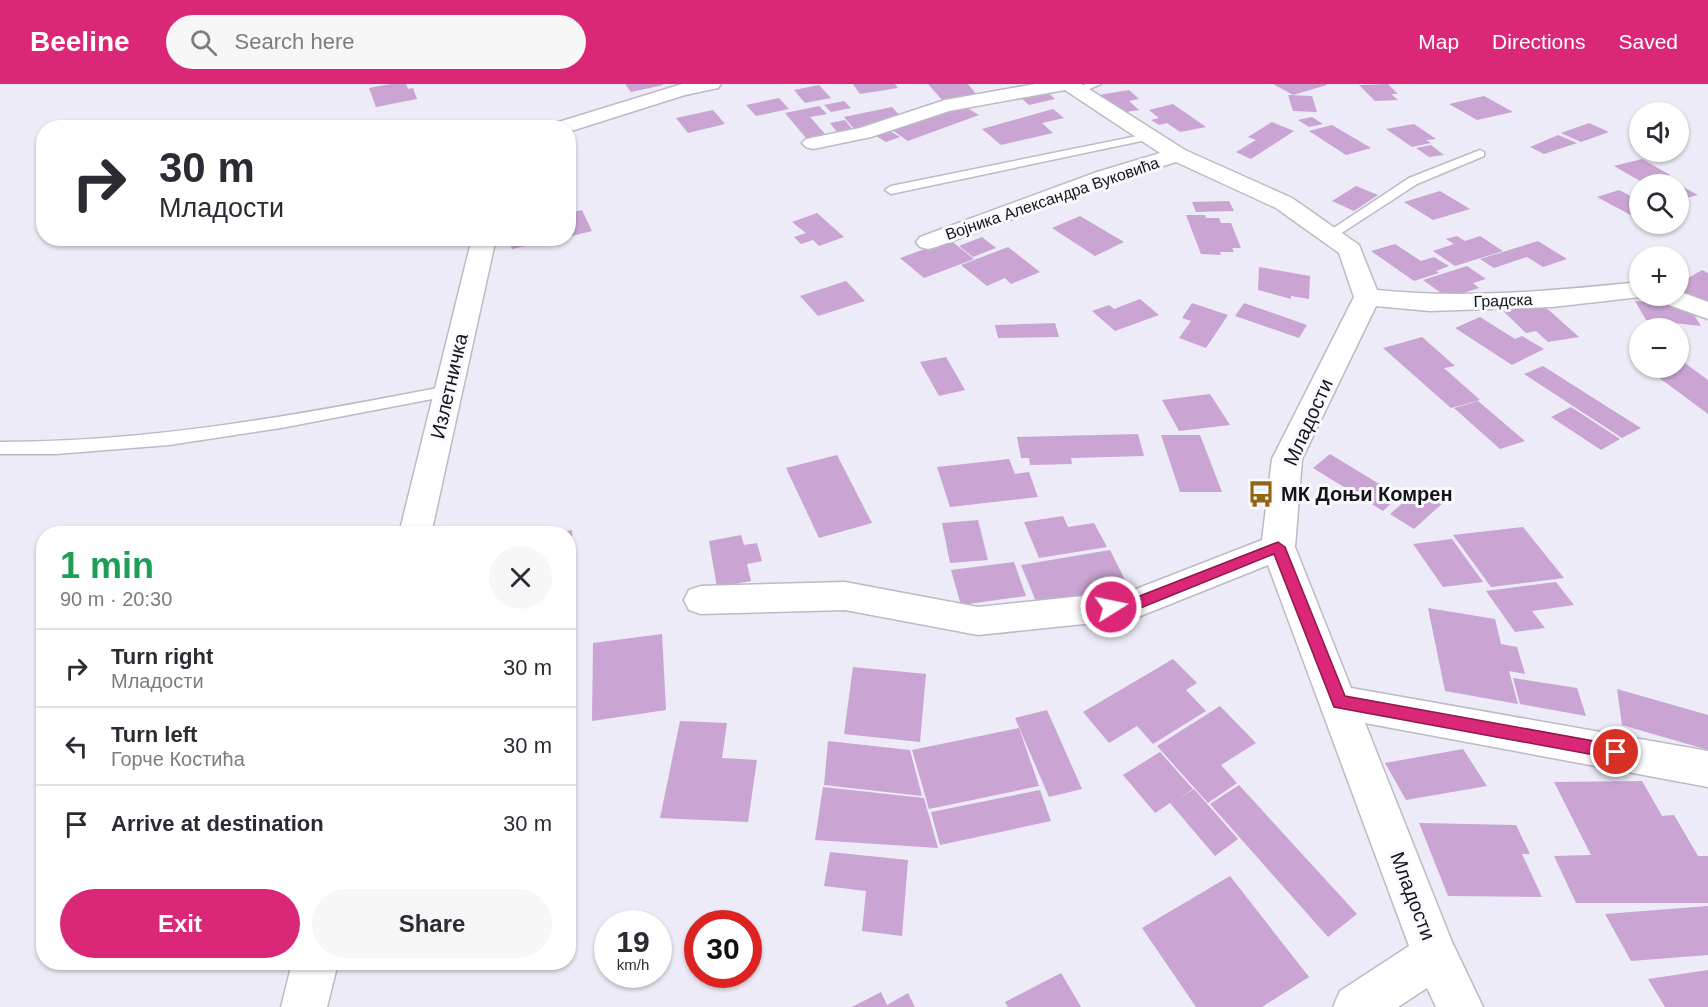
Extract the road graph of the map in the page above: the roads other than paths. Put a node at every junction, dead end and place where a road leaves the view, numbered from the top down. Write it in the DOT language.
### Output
graph roads {
  1 [pos="711,84"];
  2 [pos="1078,86"];
  3 [pos="576,122"];
  4 [pos="1147,137"];
  5 [pos="813,143"];
  6 [pos="1480,154"];
  7 [pos="1177,155"];
  8 [pos="891,190"];
  9 [pos="1329,236"];
  10 [pos="928,242"];
  11 [pos="482,246"];
  12 [pos="1629,291"];
  13 [pos="1367,297"];
  14 [pos="1689,304"];
  15 [pos="1708,311"];
  16 [pos="448,392"];
  17 [pos="0,448"];
  18 [pos="417,526"];
  19 [pos="1278,547"];
  20 [pos="701,600"];
  21 [pos="1339,702"];
  22 [pos="1708,769"];
  23 [pos="1435,956"];
  24 [pos="313,970"];
  25 [pos="304,1007"];
  26 [pos="1356,1007"];
  27 [pos="1460,1007"];
  1 -- 3 [label="street"];
  2 -- 4 [label="street"];
  2 -- 5 [label="street"];
  4 -- 7 [label="street"];
  4 -- 8 [label="lane"];
  6 -- 9 [label="lane"];
  7 -- 9 [label="street"];
  7 -- 10 [label="street, Војника Александра Вуковића"];
  9 -- 13 [label="street"];
  11 -- 16 [label="street, Излетничка"];
  12 -- 13 [label="street, Градска"];
  13 -- 19 [label="street, Младости"];
  14 -- 15 [label="street"];
  16 -- 17 [label="lane"];
  16 -- 18 [label="street, Излетничка"];
  19 -- 20 [label="street"];
  19 -- 21 [label="street, Младости"];
  21 -- 22 [label="street"];
  21 -- 23 [label="street, Младости"];
  23 -- 26 [label="street"];
  23 -- 27 [label="street, Младости"];
  24 -- 25 [label="street"];
}
